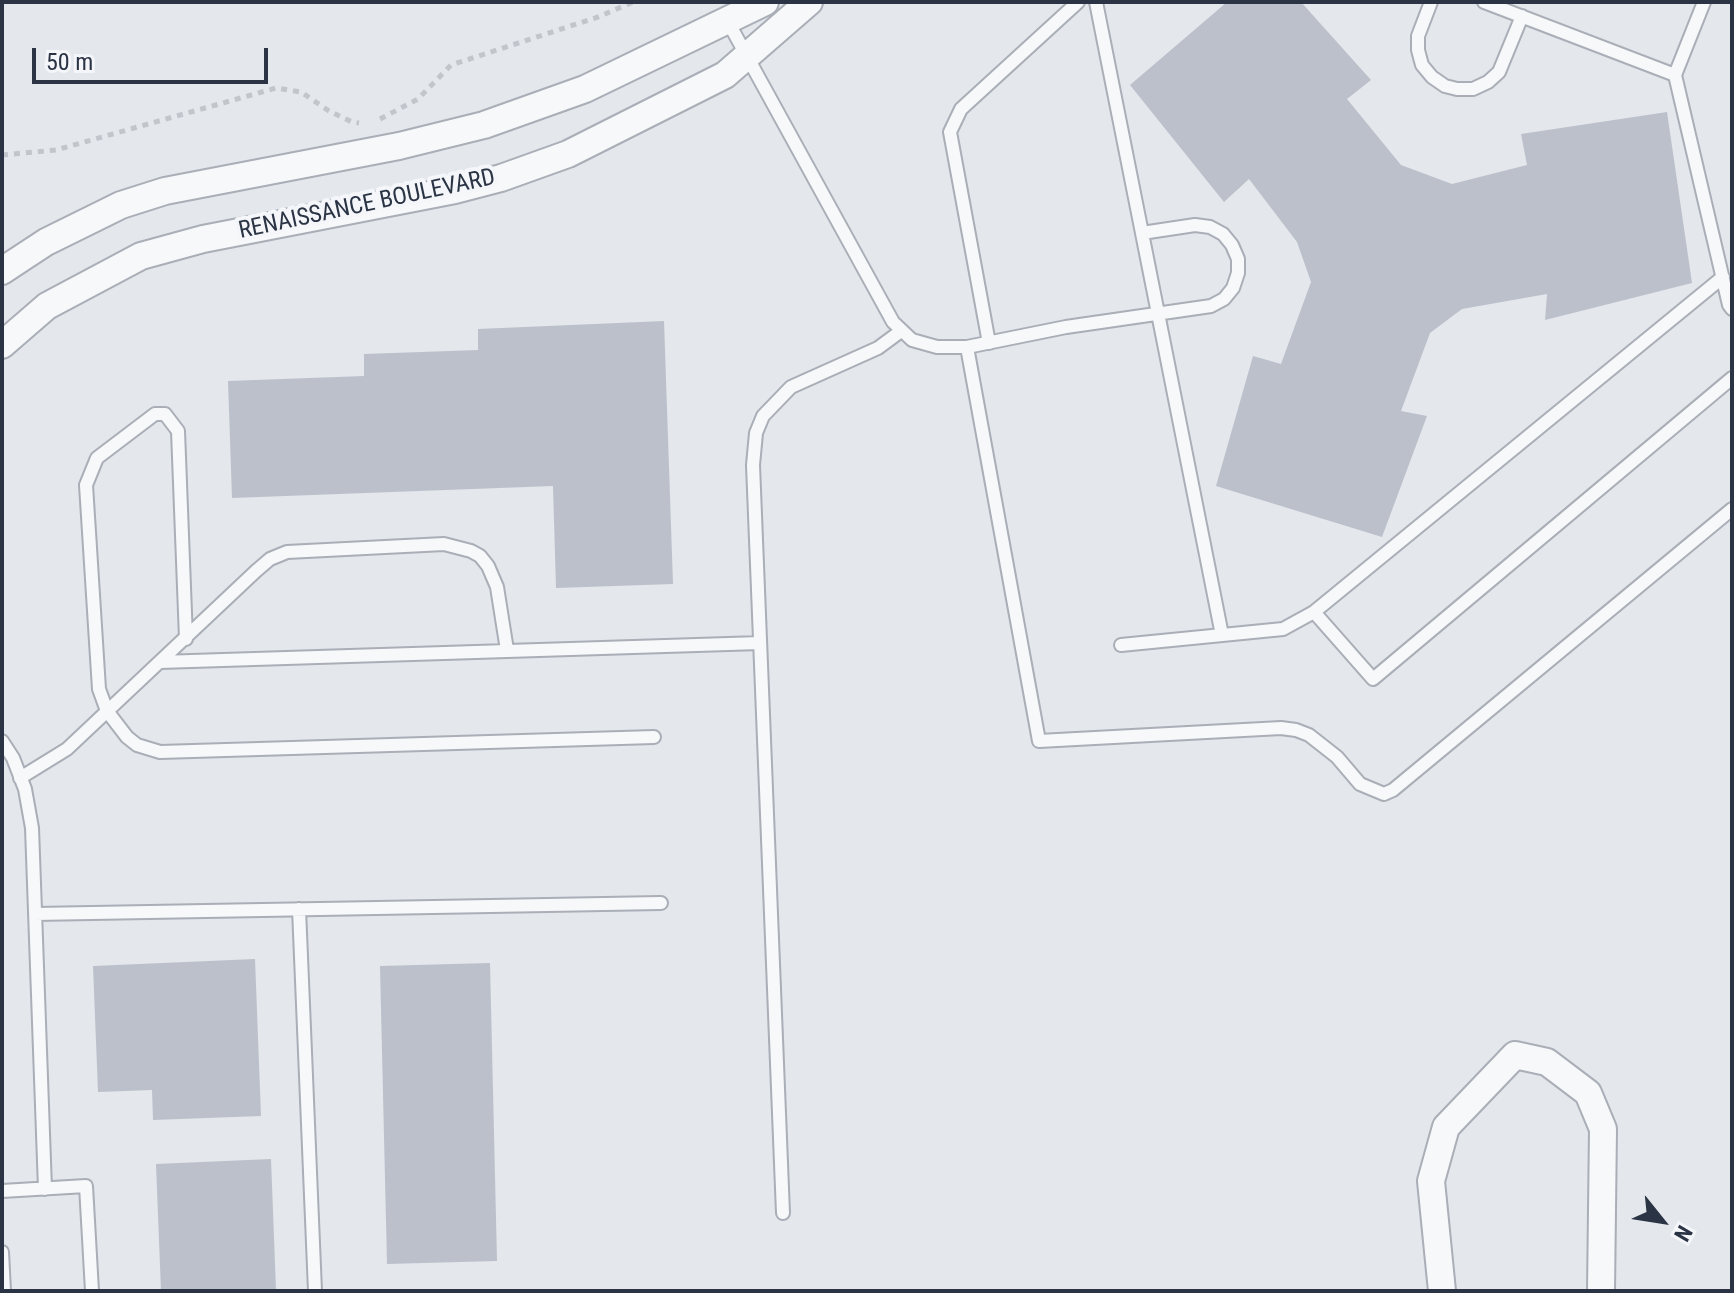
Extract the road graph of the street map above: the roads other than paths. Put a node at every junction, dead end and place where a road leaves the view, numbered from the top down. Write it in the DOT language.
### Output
graph roads {
  1 [pos="765,2"];
  2 [pos="809,2"];
  3 [pos="1078,2"];
  4 [pos="1096,2"];
  5 [pos="1431,2"];
  6 [pos="1484,2"];
  7 [pos="1704,2"];
  8 [pos="1522,16"];
  9 [pos="727,20"];
  10 [pos="747,56"];
  11 [pos="1675,75"];
  12 [pos="1142,233"];
  13 [pos="2,271"];
  14 [pos="1723,277"];
  15 [pos="1732,309"];
  16 [pos="1159,315"];
  17 [pos="901,331"];
  18 [pos="989,343"];
  19 [pos="2,345"];
  20 [pos="967,347"];
  21 [pos="1732,378"];
  22 [pos="1732,509"];
  23 [pos="1314,612"];
  24 [pos="1222,635"];
  25 [pos="186,639"];
  26 [pos="760,643"];
  27 [pos="1121,645"];
  28 [pos="507,650"];
  29 [pos="160,662"];
  30 [pos="107,711"];
  31 [pos="654,737"];
  32 [pos="2,741"];
  33 [pos="13,758"];
  34 [pos="2,767"];
  35 [pos="20,778"];
  36 [pos="661,903"];
  37 [pos="299,909"];
  38 [pos="35,914"];
  39 [pos="45,1189"];
  40 [pos="2,1191"];
  41 [pos="783,1213"];
  42 [pos="2,1252"];
  43 [pos="4,1291"];
  44 [pos="92,1291"];
  45 [pos="315,1291"];
  46 [pos="1442,1291"];
  47 [pos="1601,1291"];
  1 -- 9 [label="street"];
  2 -- 10 [label="street, RENAISSANCE BOULEVARD"];
  3 -- 18 [label="lane"];
  4 -- 12 [label="lane"];
  5 -- 8 [label="lane"];
  6 -- 8 [label="lane"];
  7 -- 11 [label="lane"];
  8 -- 11 [label="lane"];
  9 -- 10 [label="lane"];
  9 -- 13 [label="street"];
  10 -- 17 [label="lane"];
  10 -- 19 [label="street, RENAISSANCE BOULEVARD"];
  11 -- 14 [label="lane"];
  12 -- 16 [label="lane"];
  12 -- 16 [label="lane"];
  14 -- 15 [label="lane"];
  14 -- 23 [label="lane"];
  16 -- 18 [label="lane"];
  16 -- 24 [label="lane"];
  17 -- 20 [label="lane"];
  17 -- 26 [label="lane"];
  18 -- 20 [label="lane"];
  20 -- 22 [label="lane"];
  21 -- 23 [label="lane"];
  23 -- 24 [label="lane"];
  24 -- 27 [label="lane"];
  25 -- 28 [label="lane"];
  25 -- 29 [label="lane"];
  25 -- 30 [label="lane"];
  26 -- 28 [label="lane"];
  26 -- 41 [label="lane"];
  28 -- 29 [label="lane"];
  29 -- 30 [label="lane"];
  30 -- 31 [label="lane"];
  30 -- 35 [label="lane"];
  32 -- 33 [label="lane"];
  33 -- 34 [label="lane"];
  33 -- 35 [label="lane"];
  35 -- 38 [label="lane"];
  36 -- 37 [label="lane"];
  37 -- 38 [label="lane"];
  37 -- 45 [label="lane"];
  38 -- 39 [label="lane"];
  39 -- 40 [label="lane"];
  39 -- 44 [label="lane"];
  42 -- 43 [label="lane"];
  46 -- 47 [label="street"];
}
